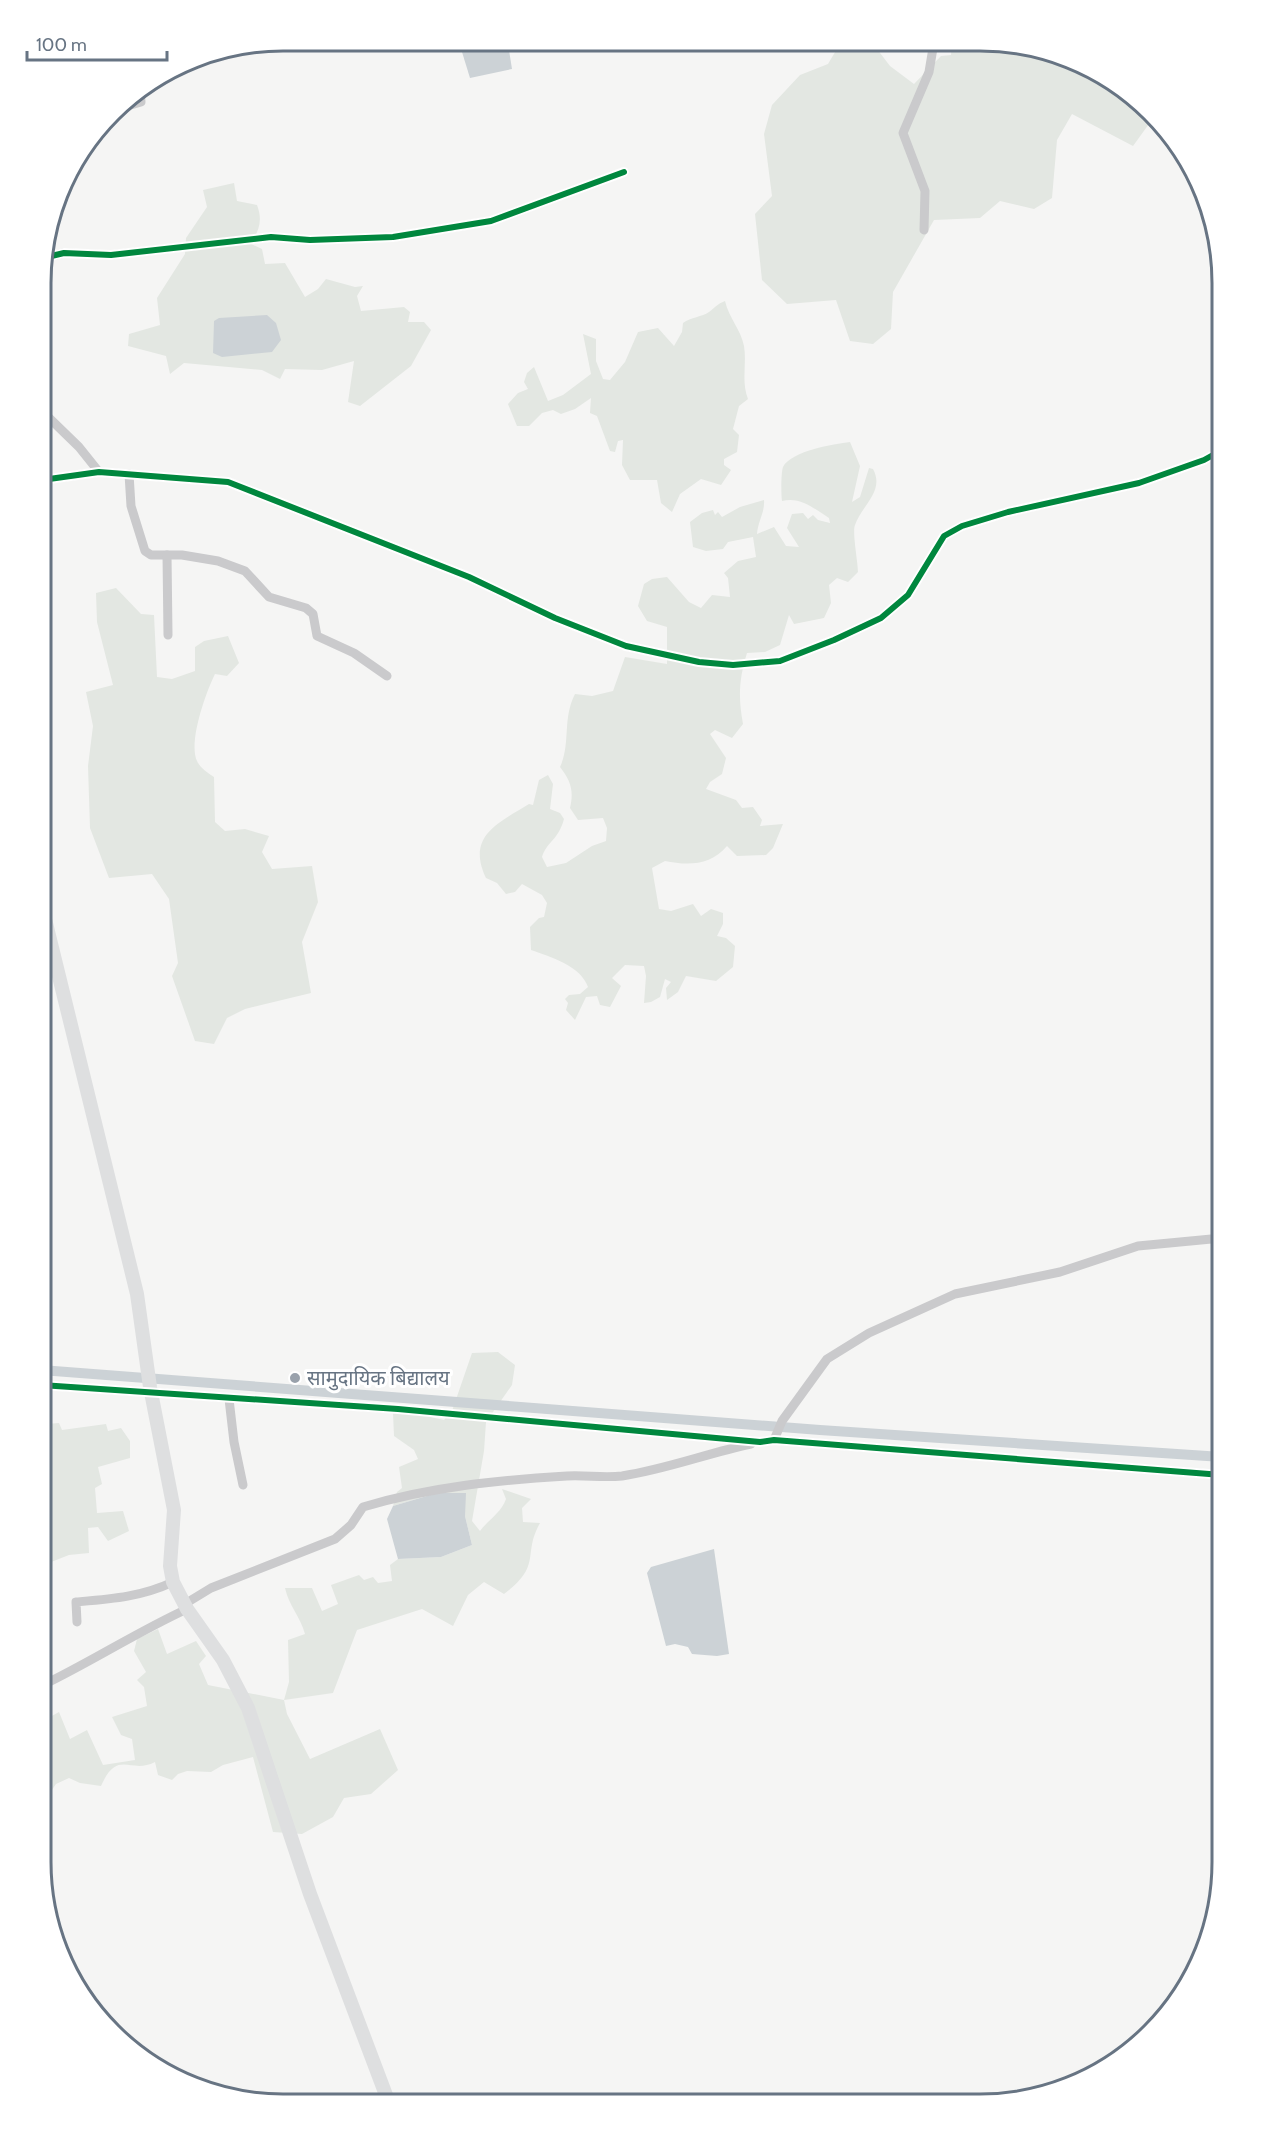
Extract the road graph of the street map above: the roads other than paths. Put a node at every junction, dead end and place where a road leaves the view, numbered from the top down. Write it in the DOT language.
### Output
graph roads {
  1 [pos="932,51"];
  2 [pos="624,172"];
  3 [pos="924,230"];
  4 [pos="53,256"];
  5 [pos="51,420"];
  6 [pos="1212,456"];
  7 [pos="99,472"];
  8 [pos="129,474"];
  9 [pos="51,479"];
  10 [pos="167,555"];
  11 [pos="168,635"];
  12 [pos="387,676"];
  13 [pos="51,944"];
  14 [pos="1212,1239"];
  15 [pos="51,1386"];
  16 [pos="151,1391"];
  17 [pos="229,1399"];
  18 [pos="775,1436"];
  19 [pos="760,1442"];
  20 [pos="1212,1474"];
  21 [pos="243,1485"];
  22 [pos="173,1582"];
  23 [pos="187,1609"];
  24 [pos="78,1622"];
  25 [pos="51,1681"];
  26 [pos="386,2094"];
  1 -- 3 [label="street"];
  2 -- 4 [label="street"];
  5 -- 7 [label="street"];
  6 -- 8 [label="street"];
  7 -- 8 [label="street"];
  7 -- 9 [label="street"];
  8 -- 10 [label="street"];
  10 -- 11 [label="street"];
  10 -- 12 [label="street"];
  13 -- 16 [label="main road"];
  14 -- 18 [label="street"];
  15 -- 16 [label="street"];
  16 -- 17 [label="street"];
  16 -- 22 [label="main road"];
  17 -- 19 [label="street"];
  17 -- 21 [label="street"];
  18 -- 19 [label="street"];
  18 -- 20 [label="street"];
  19 -- 23 [label="street"];
  22 -- 23 [label="main road"];
  22 -- 24 [label="street"];
  23 -- 25 [label="street"];
  23 -- 26 [label="main road"];
}
